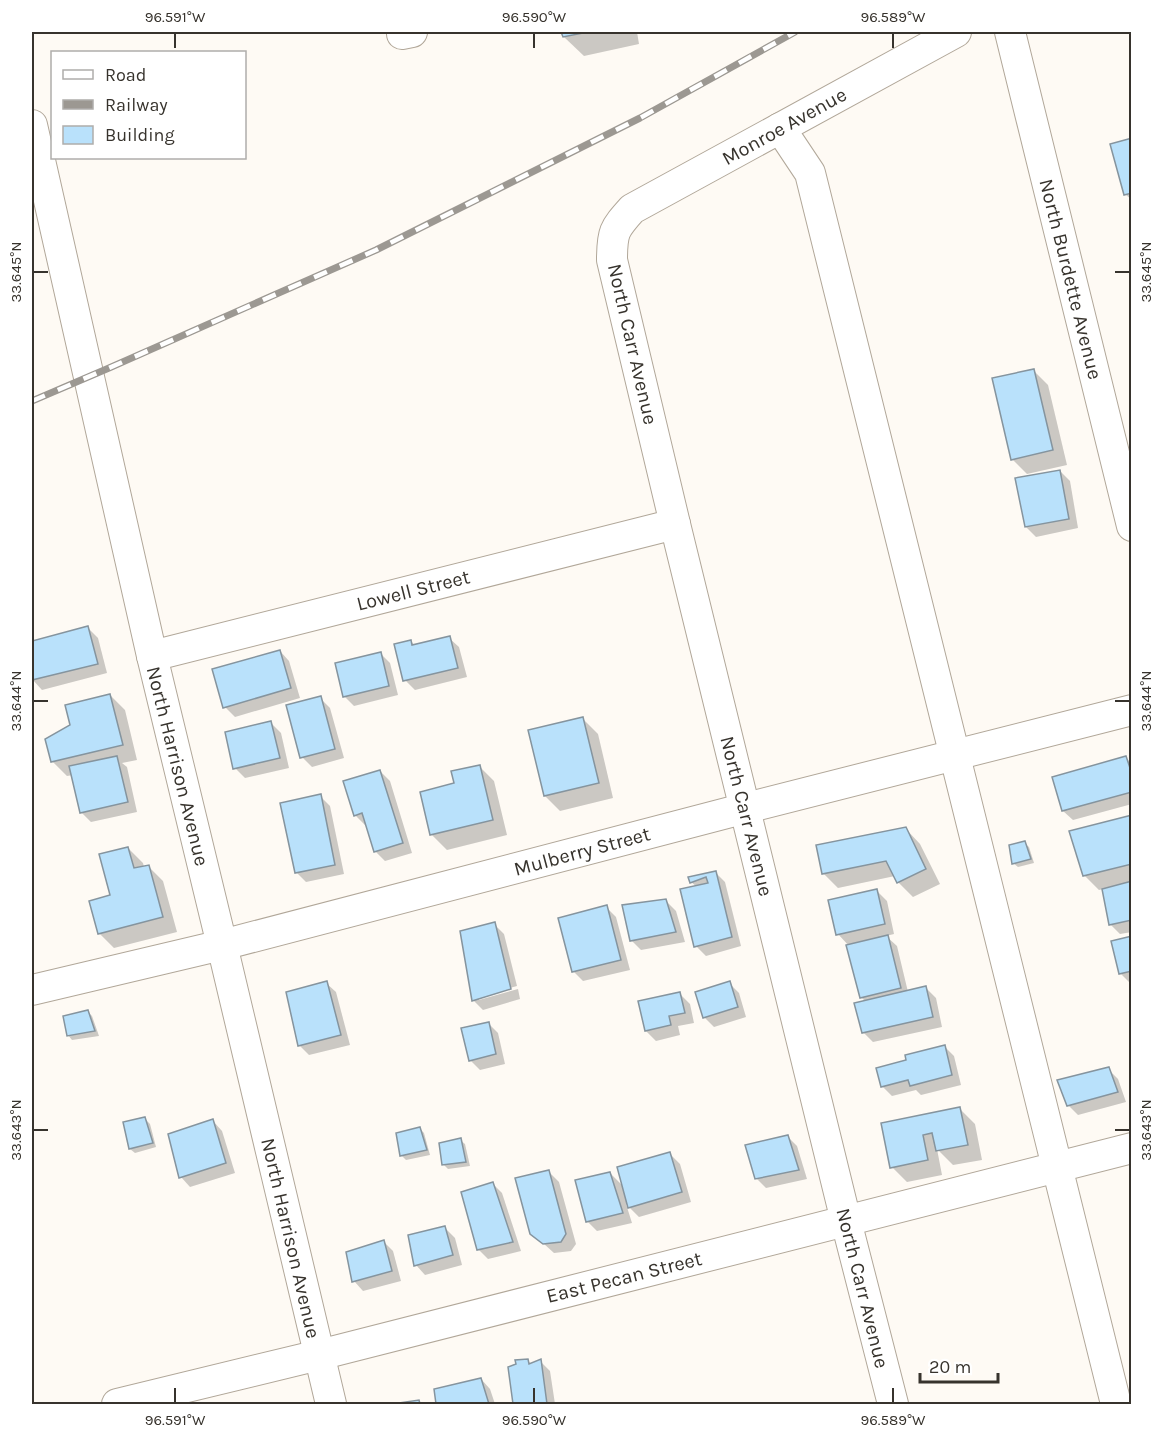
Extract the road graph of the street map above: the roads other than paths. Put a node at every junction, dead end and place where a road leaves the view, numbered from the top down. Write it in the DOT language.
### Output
graph roads {
  1 [pos="957,32"];
  2 [pos="1010,32"];
  3 [pos="32,125"];
  4 [pos="780,128"];
  5 [pos="616,227"];
  6 [pos="675,524"];
  7 [pos="1131,526"];
  8 [pos="152,657"];
  9 [pos="1131,710"];
  10 [pos="955,755"];
  11 [pos="746,808"];
  12 [pos="222,945"];
  13 [pos="32,990"];
  14 [pos="1131,1148"];
  15 [pos="1057,1167"];
  16 [pos="846,1221"];
  17 [pos="319,1354"];
  18 [pos="117,1404"];
  19 [pos="331,1404"];
  20 [pos="893,1404"];
  21 [pos="1116,1404"];
  1 -- 4 [label="street, Monroe Avenue"];
  2 -- 7 [label="street, North Burdette Avenue"];
  3 -- 8 [label="street, North Harrison Avenue"];
  4 -- 5 [label="street, Monroe Avenue"];
  4 -- 10 [label="street"];
  5 -- 6 [label="street, North Carr Avenue"];
  6 -- 8 [label="street, Lowell Street"];
  6 -- 11 [label="street, North Carr Avenue"];
  8 -- 12 [label="street, North Harrison Avenue"];
  9 -- 10 [label="street, Mulberry Street"];
  10 -- 11 [label="street, Mulberry Street"];
  10 -- 15 [label="street"];
  11 -- 12 [label="street, Mulberry Street"];
  11 -- 16 [label="street, North Carr Avenue"];
  12 -- 13 [label="street, Mulberry Street"];
  12 -- 17 [label="street, North Harrison Avenue"];
  14 -- 15 [label="street, East Pecan Street"];
  15 -- 16 [label="street, East Pecan Street"];
  15 -- 21 [label="street"];
  16 -- 17 [label="street, East Pecan Street"];
  16 -- 20 [label="street, North Carr Avenue"];
  17 -- 18 [label="street, East Pecan Street"];
  17 -- 19 [label="street, North Harrison Avenue"];
}
